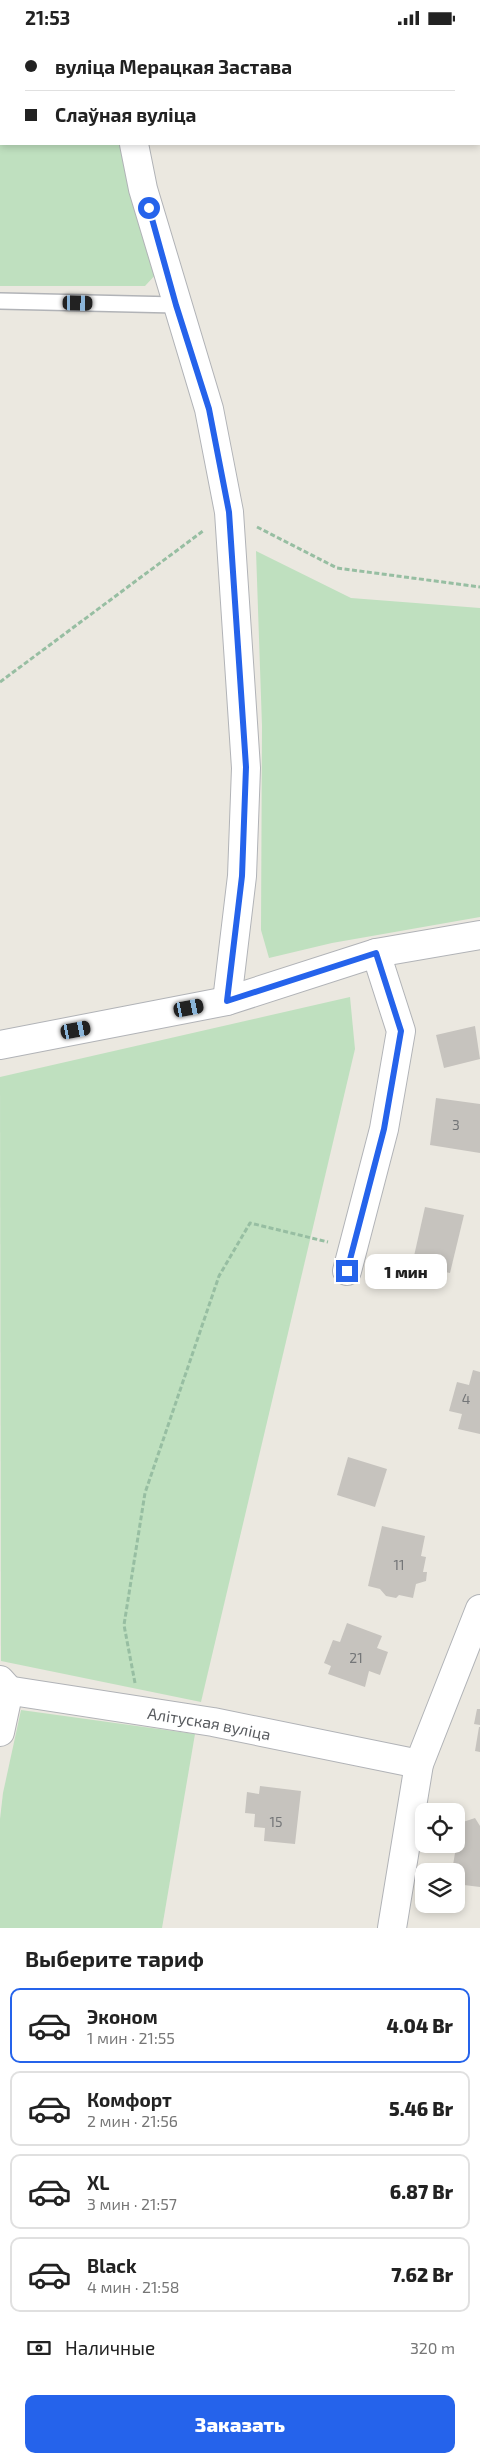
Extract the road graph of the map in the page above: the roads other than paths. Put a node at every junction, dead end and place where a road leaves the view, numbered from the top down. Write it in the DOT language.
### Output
graph roads {
  1 [pos="134,145"];
  2 [pos="0,301"];
  3 [pos="176,305"];
  4 [pos="480,935"];
  5 [pos="376,953"];
  6 [pos="227,1001"];
  7 [pos="0,1045"];
  8 [pos="350,1260"];
  9 [pos="480,1609"];
  10 [pos="3,1686"];
  11 [pos="0,1732"];
  12 [pos="419,1764"];
  13 [pos="392,1928"];
  1 -- 3 [label="street"];
  2 -- 3 [label="lane"];
  3 -- 6 [label="street"];
  4 -- 5 [label="street"];
  5 -- 6 [label="street"];
  5 -- 8 [label="street"];
  6 -- 7 [label="street"];
  9 -- 12 [label="street"];
  10 -- 11 [label="street"];
  10 -- 12 [label="street, Алітуская вуліца"];
  12 -- 13 [label="street"];
}
